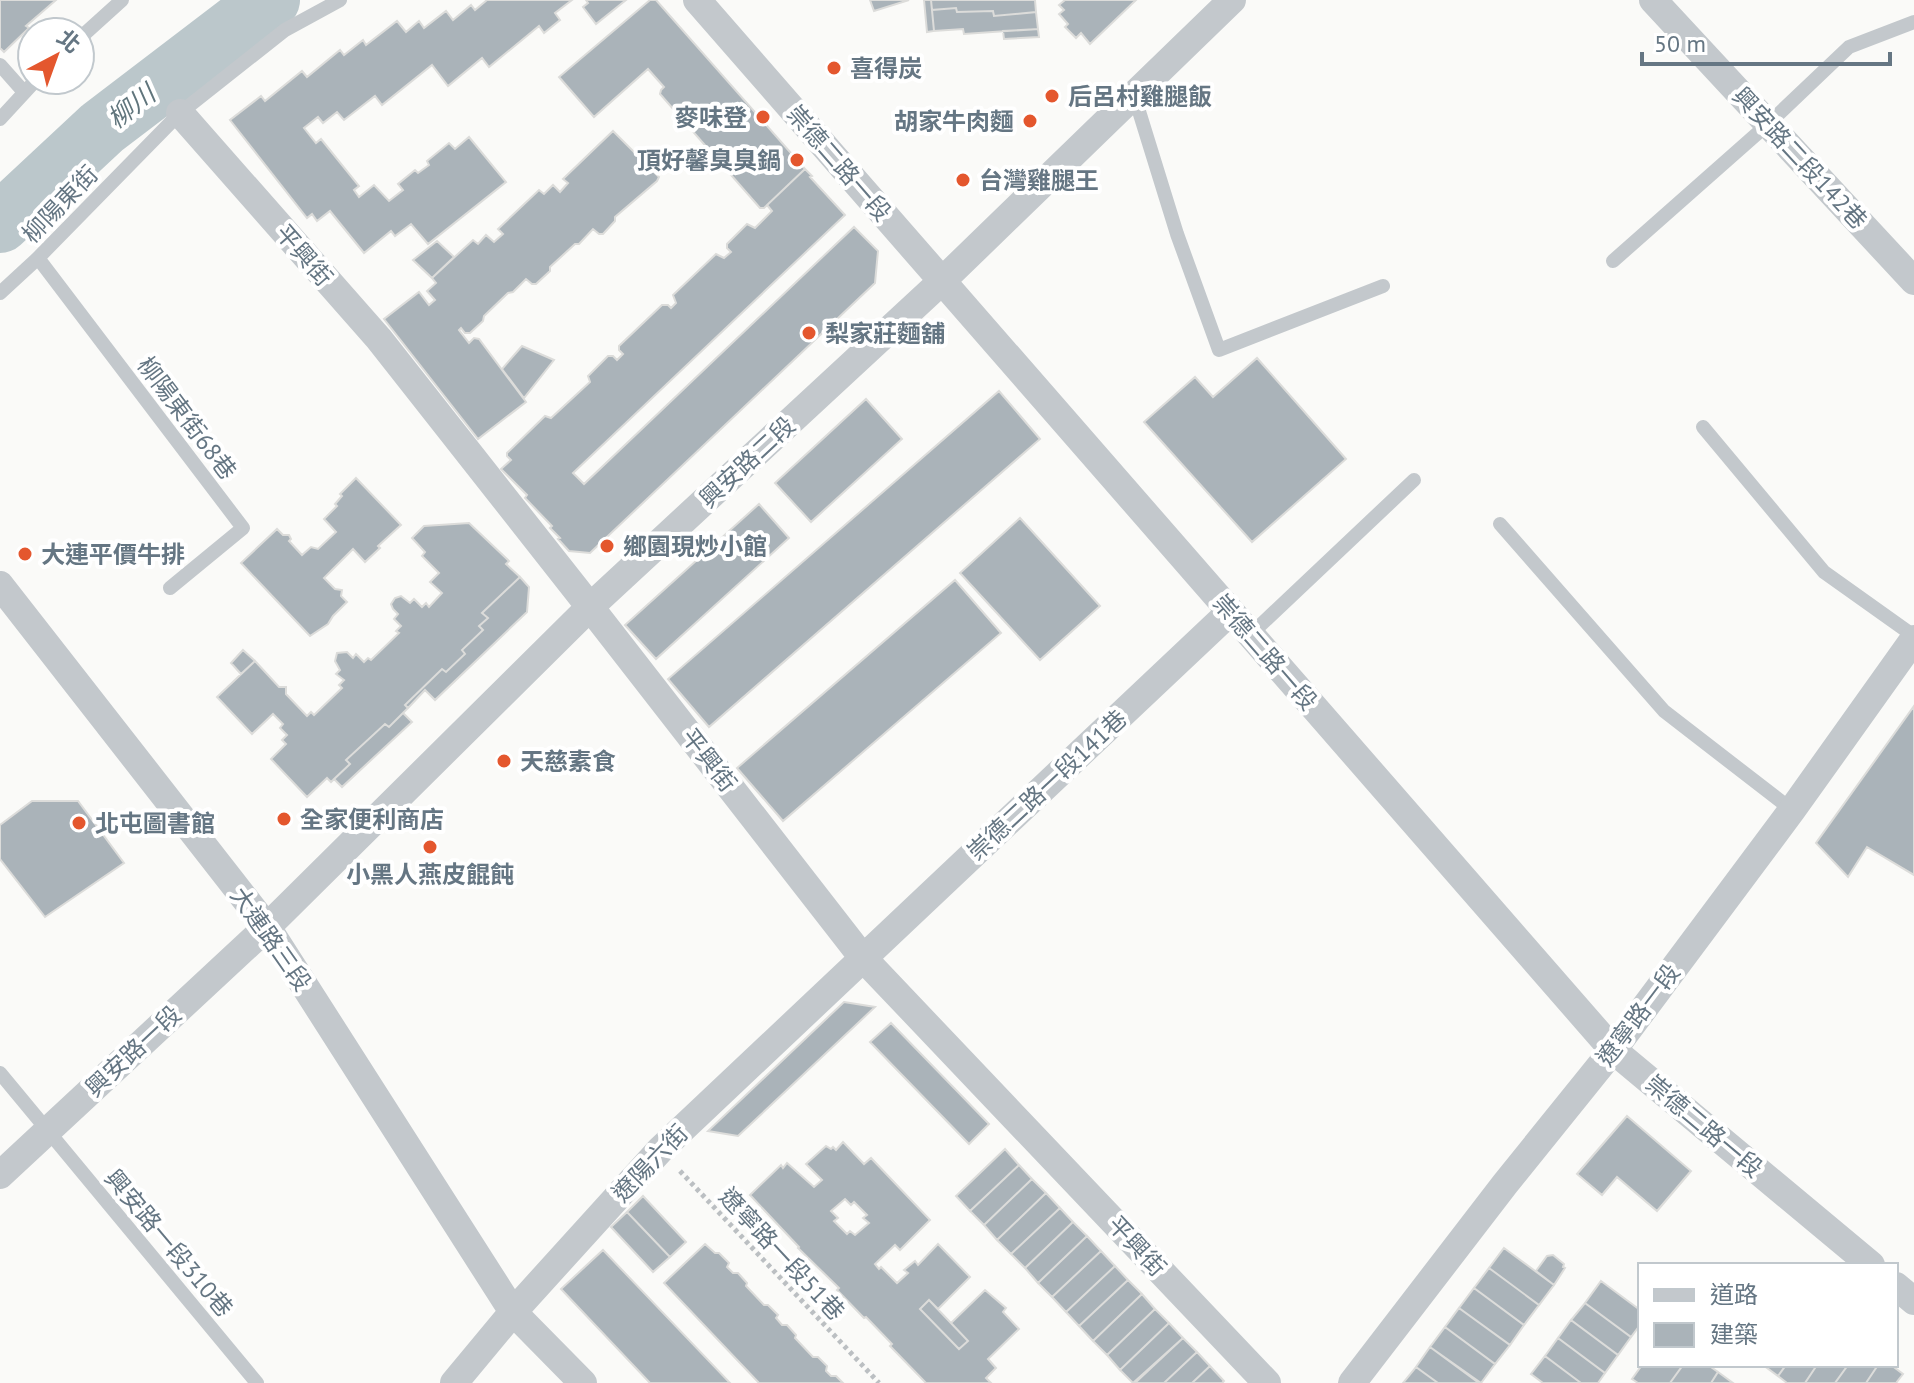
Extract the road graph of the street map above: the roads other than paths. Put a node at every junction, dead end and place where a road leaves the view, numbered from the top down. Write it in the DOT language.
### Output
graph roads {
  1 [pos="122,0"];
  2 [pos="340,0"];
  3 [pos="697,0"];
  4 [pos="1232,0"];
  5 [pos="1653,0"];
  6 [pos="1914,22"];
  7 [pos="96,24"];
  8 [pos="0,65"];
  9 [pos="16,83"];
  10 [pos="1134,95"];
  11 [pos="20,96"];
  12 [pos="180,113"];
  13 [pos="0,119"];
  14 [pos="1768,124"];
  15 [pos="38,258"];
  16 [pos="1613,261"];
  17 [pos="942,281"];
  18 [pos="1914,281"];
  19 [pos="1383,286"];
  20 [pos="0,293"];
  21 [pos="1703,427"];
  22 [pos="1414,480"];
  23 [pos="1500,524"];
  24 [pos="0,585"];
  25 [pos="170,588"];
  26 [pos="590,607"];
  27 [pos="1230,612"];
  28 [pos="1250,635"];
  29 [pos="1914,637"];
  30 [pos="1792,810"];
  31 [pos="267,927"];
  32 [pos="863,958"];
  33 [pos="1613,1050"];
  34 [pos="0,1073"];
  35 [pos="46,1130"];
  36 [pos="0,1175"];
  37 [pos="1869,1263"];
  38 [pos="1898,1288"];
  39 [pos="1914,1301"];
  40 [pos="513,1312"];
  41 [pos="257,1383"];
  42 [pos="454,1383"];
  43 [pos="556,1383"];
  44 [pos="583,1383"];
  45 [pos="1267,1383"];
  46 [pos="1352,1383"];
  1 -- 7 [label="lane"];
  2 -- 12 [label="lane, 柳陽東街"];
  3 -- 17 [label="street, 崇德二路一段"];
  4 -- 10 [label="street, 興安路二段"];
  5 -- 14 [label="street, 興安路二段142巷"];
  6 -- 14 [label="lane"];
  8 -- 9 [label="lane"];
  10 -- 17 [label="street, 興安路二段"];
  10 -- 19 [label="lane"];
  11 -- 13 [label="lane"];
  12 -- 15 [label="lane, 柳陽東街"];
  12 -- 26 [label="street, 平興街"];
  14 -- 16 [label="lane"];
  14 -- 18 [label="street, 興安路二段142巷"];
  15 -- 20 [label="lane, 柳陽東街"];
  15 -- 25 [label="lane, 柳陽東街68巷"];
  17 -- 26 [label="street, 興安路二段"];
  17 -- 27 [label="street, 崇德二路一段"];
  21 -- 29 [label="lane"];
  22 -- 28 [label="lane"];
  23 -- 30 [label="lane"];
  24 -- 31 [label="street, 大連路三段"];
  26 -- 31 [label="street, 興安路二段"];
  26 -- 32 [label="street, 平興街"];
  27 -- 28 [label="street, 崇德二路一段"];
  27 -- 32 [label="street, 崇德二路一段141巷"];
  28 -- 33 [label="street, 崇德二路一段"];
  29 -- 30 [label="street, 遼寧路一段"];
  30 -- 33 [label="street, 遼寧路一段"];
  31 -- 35 [label="street, 興安路一段"];
  31 -- 40 [label="street, 大連路三段"];
  32 -- 40 [label="street, 遼陽六街"];
  32 -- 45 [label="street, 平興街"];
  33 -- 37 [label="street, 崇德二路一段"];
  33 -- 46 [label="street, 遼寧路一段"];
  34 -- 35 [label="lane, 興安路一段310巷"];
  35 -- 36 [label="street, 興安路一段"];
  35 -- 41 [label="lane, 興安路一段310巷"];
  38 -- 39 [label="street"];
  40 -- 42 [label="street, 遼陽六街"];
  40 -- 43 [label="street, 大連路三段"];
  40 -- 44 [label="street, 大連路三段"];
}
